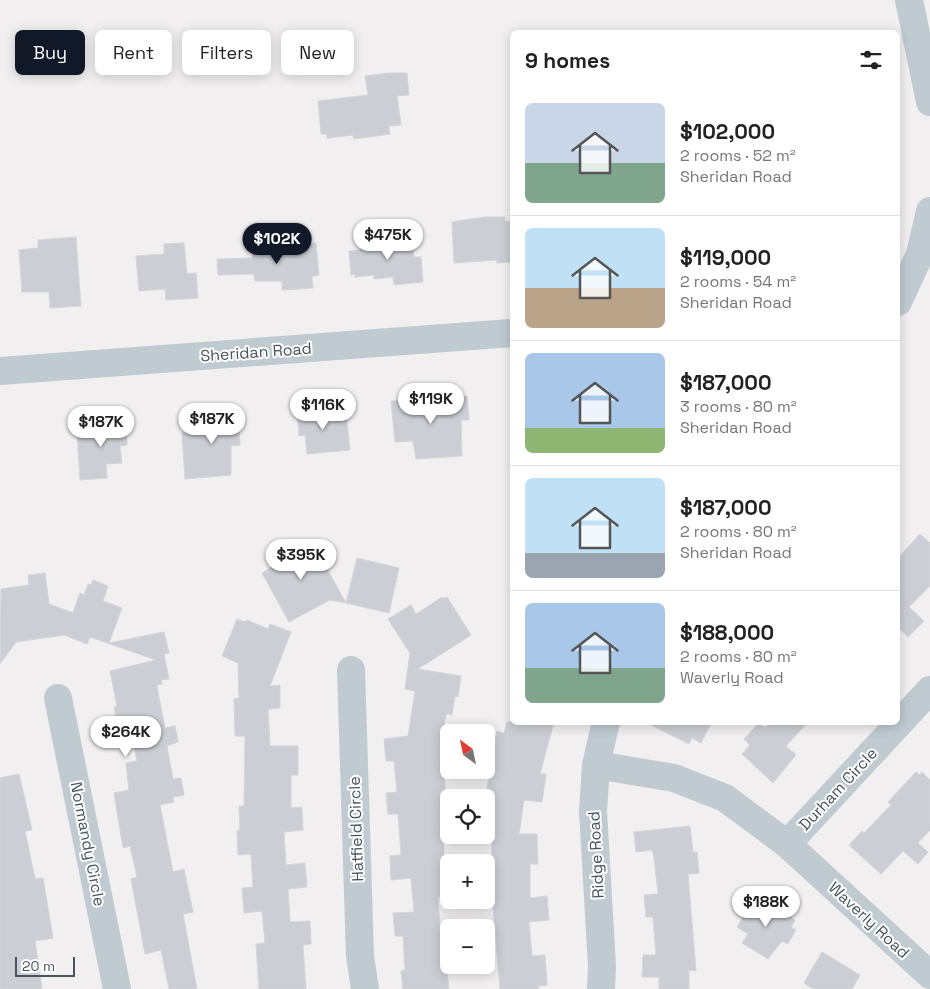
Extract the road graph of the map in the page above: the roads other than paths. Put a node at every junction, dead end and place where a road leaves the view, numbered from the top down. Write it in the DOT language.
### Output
graph roads {
  1 [pos="909,0"];
  2 [pos="923,31"];
  3 [pos="930,102"];
  4 [pos="930,211"];
  5 [pos="925,256"];
  6 [pos="900,299"];
  7 [pos="510,333"];
  8 [pos="0,371"];
  9 [pos="351,670"];
  10 [pos="930,690"];
  11 [pos="58,698"];
  12 [pos="900,722"];
  13 [pos="605,725"];
  14 [pos="898,725"];
  15 [pos="596,765"];
  16 [pos="787,844"];
  17 [pos="921,979"];
  18 [pos="117,989"];
  19 [pos="365,989"];
  20 [pos="601,989"];
  1 -- 2 [label="street"];
  2 -- 3 [label="street"];
  4 -- 5 [label="street"];
  5 -- 6 [label="street"];
  7 -- 8 [label="street, Sheridan Road"];
  9 -- 19 [label="street, Hatfield Circle"];
  10 -- 12 [label="street, Durham Circle"];
  11 -- 18 [label="street, Normandy Circle"];
  13 -- 15 [label="street, Ridge Road"];
  14 -- 16 [label="street, Durham Circle"];
  15 -- 16 [label="street, Waverly Road"];
  15 -- 20 [label="street, Ridge Road"];
  16 -- 17 [label="street, Waverly Road"];
}
